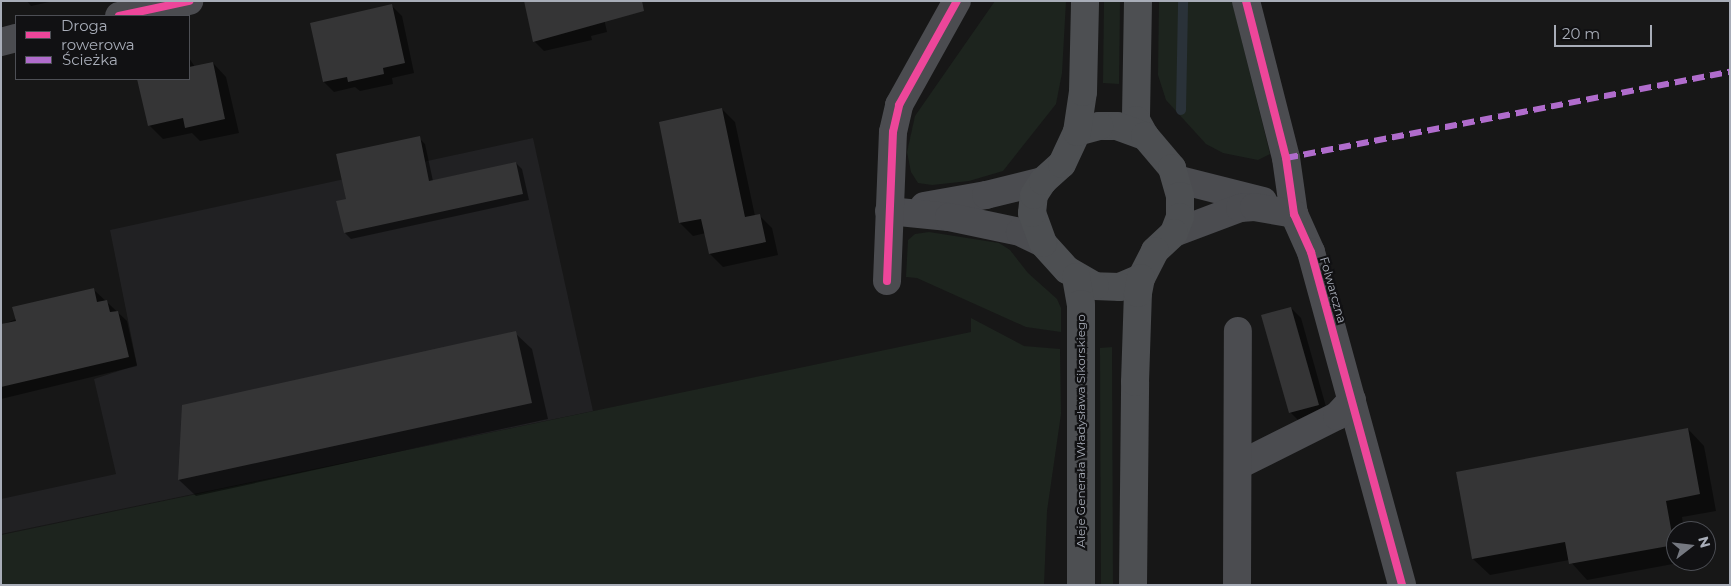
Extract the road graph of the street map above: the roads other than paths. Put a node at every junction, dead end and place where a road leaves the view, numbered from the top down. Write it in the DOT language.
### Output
graph roads {
  1 [pos="189,1"];
  2 [pos="957,1"];
  3 [pos="1085,1"];
  4 [pos="1138,1"];
  5 [pos="1246,1"];
  6 [pos="124,15"];
  7 [pos="15,38"];
  8 [pos="1,42"];
  9 [pos="1077,132"];
  10 [pos="1145,136"];
  11 [pos="1176,179"];
  12 [pos="1043,181"];
  13 [pos="889,211"];
  14 [pos="1294,214"];
  15 [pos="1174,233"];
  16 [pos="1043,243"];
  17 [pos="1076,277"];
  18 [pos="1141,278"];
  19 [pos="887,281"];
  20 [pos="1238,331"];
  21 [pos="1352,400"];
  22 [pos="1239,466"];
  23 [pos="1081,585"];
  24 [pos="1133,585"];
  25 [pos="1237,585"];
  26 [pos="1402,585"];
  1 -- 6 [label="street"];
  2 -- 13 [label="street"];
  3 -- 9 [label="main road"];
  4 -- 10 [label="main road"];
  5 -- 14 [label="street, Folwarczna"];
  7 -- 8 [label="street"];
  9 -- 10 [label="main road"];
  9 -- 12 [label="main road"];
  10 -- 11 [label="main road"];
  11 -- 14 [label="street"];
  11 -- 15 [label="main road"];
  12 -- 13 [label="street"];
  12 -- 16 [label="main road"];
  13 -- 16 [label="street"];
  13 -- 19 [label="street"];
  14 -- 15 [label="street"];
  14 -- 21 [label="street, Folwarczna"];
  15 -- 18 [label="main road"];
  16 -- 17 [label="main road"];
  17 -- 18 [label="main road"];
  17 -- 23 [label="main road, Aleje Generała Władysława Sikorskiego"];
  18 -- 24 [label="main road"];
  20 -- 22 [label="street"];
  21 -- 22 [label="street"];
  21 -- 26 [label="street, Folwarczna"];
  22 -- 25 [label="street"];
}
